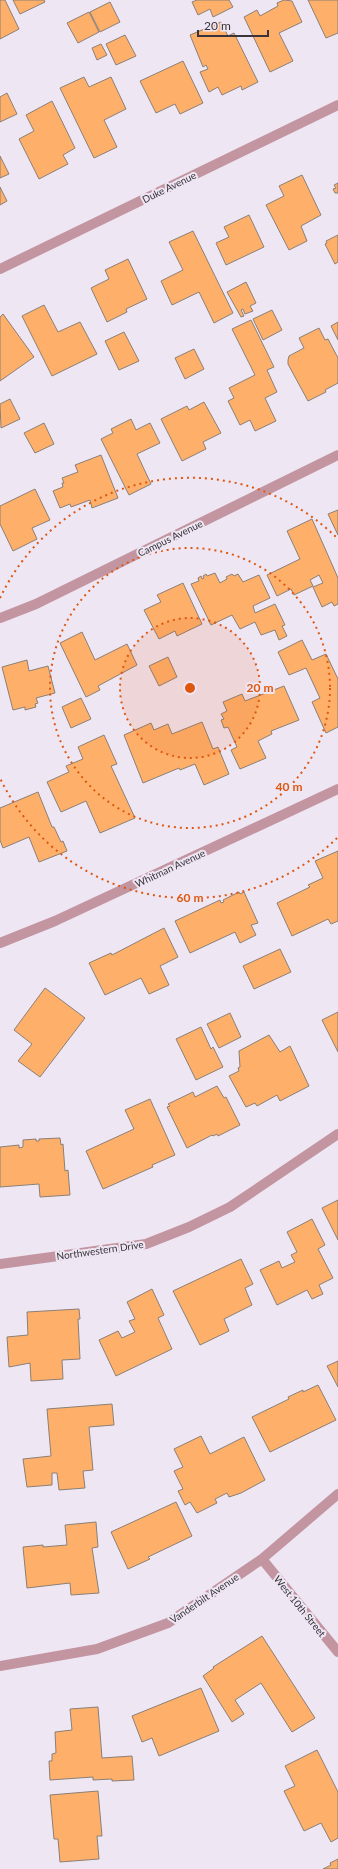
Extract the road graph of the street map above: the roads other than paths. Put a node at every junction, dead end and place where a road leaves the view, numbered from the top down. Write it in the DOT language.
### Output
graph roads {
  1 [pos="338,105"];
  2 [pos="0,269"];
  3 [pos="338,455"];
  4 [pos="0,618"];
  5 [pos="338,789"];
  6 [pos="0,943"];
  7 [pos="338,1134"];
  8 [pos="0,1264"];
  9 [pos="338,1494"];
  10 [pos="262,1559"];
  11 [pos="338,1652"];
  12 [pos="0,1666"];
  1 -- 2 [label="street, Duke Avenue"];
  3 -- 4 [label="street, Campus Avenue"];
  5 -- 6 [label="street, Whitman Avenue"];
  7 -- 8 [label="street, Northwestern Drive"];
  9 -- 10 [label="street, Vanderbilt Avenue"];
  10 -- 11 [label="street, West 10th Street"];
  10 -- 12 [label="street, Vanderbilt Avenue"];
}
